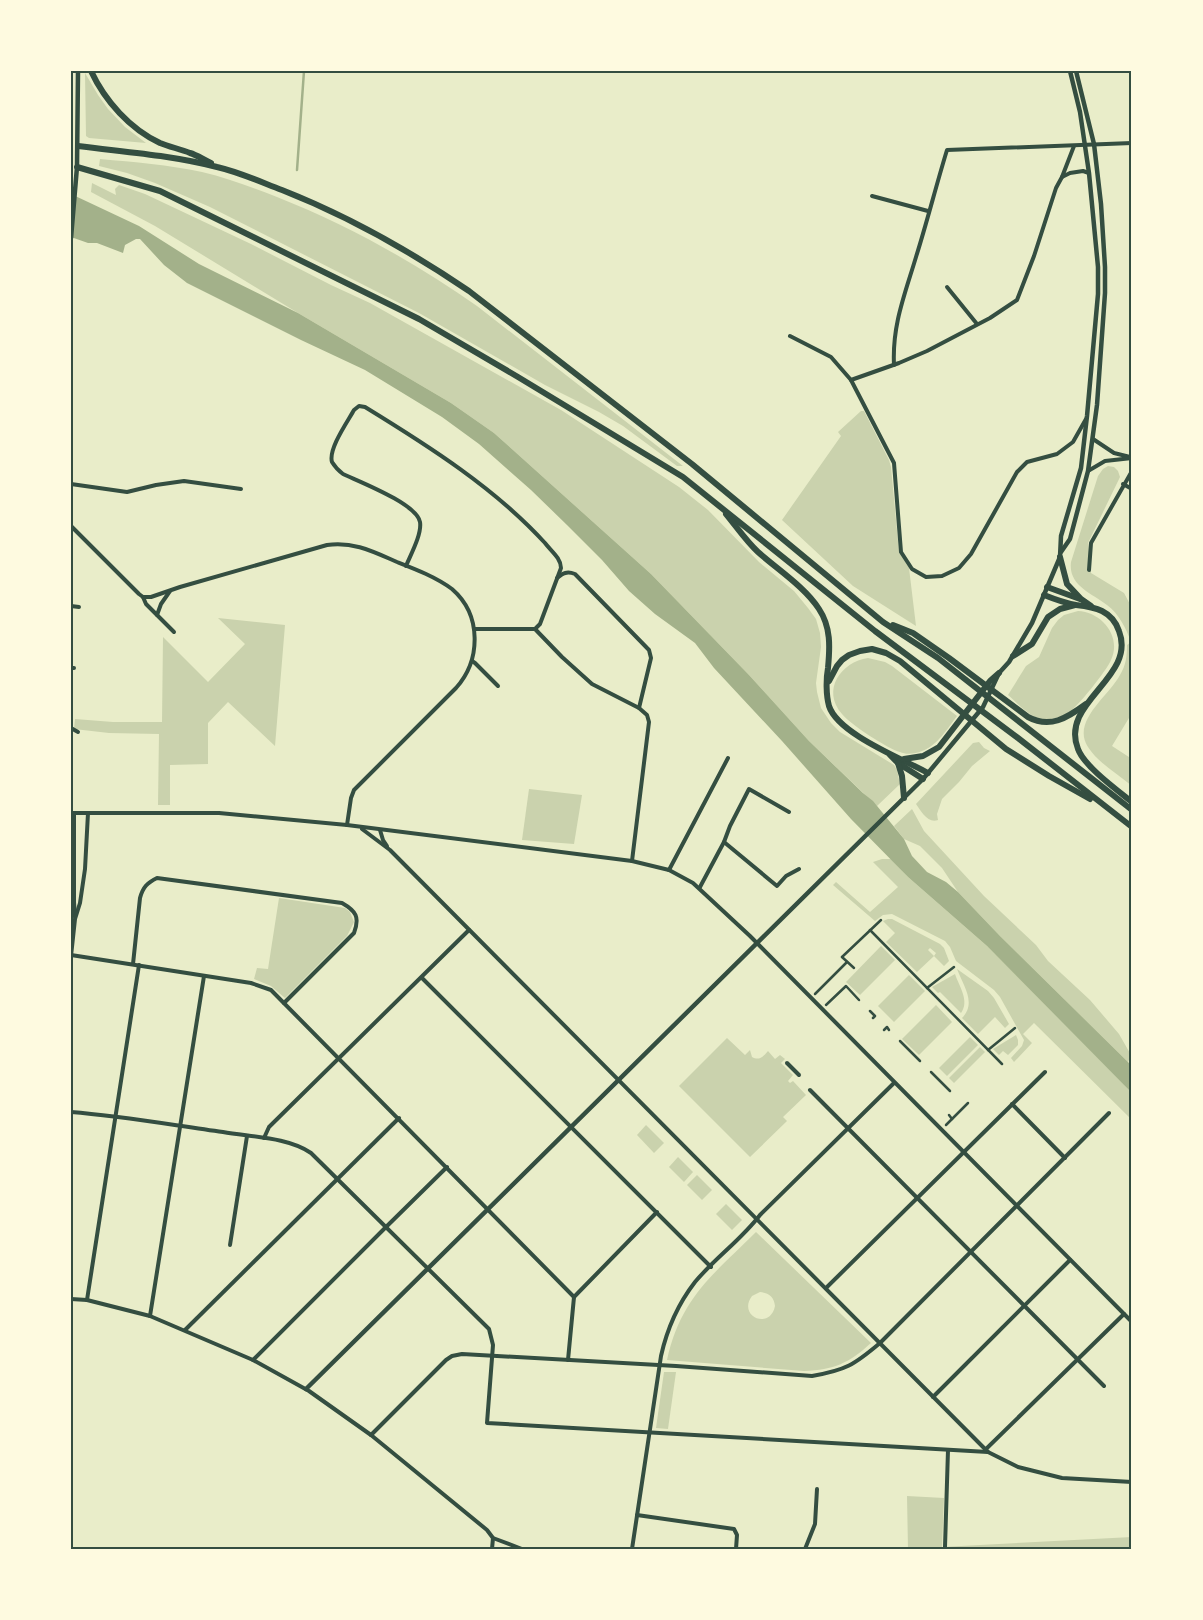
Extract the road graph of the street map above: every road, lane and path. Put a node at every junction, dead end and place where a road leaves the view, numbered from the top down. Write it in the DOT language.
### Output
graph roads {
  1 [pos="78,71"];
  2 [pos="91,71"];
  3 [pos="1070,71"];
  4 [pos="1076,71"];
  5 [pos="1132,143"];
  6 [pos="1094,144"];
  7 [pos="1085,145"];
  8 [pos="78,146"];
  9 [pos="1074,146"];
  10 [pos="77,167"];
  11 [pos="218,167"];
  12 [pos="1089,173"];
  13 [pos="1062,177"];
  14 [pos="872,196"];
  15 [pos="928,211"];
  16 [pos="71,238"];
  17 [pos="947,287"];
  18 [pos="977,324"];
  19 [pos="790,336"];
  20 [pos="894,365"];
  21 [pos="852,380"];
  22 [pos="1087,416"];
  23 [pos="1093,440"];
  24 [pos="1132,458"];
  25 [pos="1088,471"];
  26 [pos="1132,471"];
  27 [pos="71,484"];
  28 [pos="1123,484"];
  29 [pos="241,489"];
  30 [pos="1132,489"];
  31 [pos="717,504"];
  32 [pos="71,526"];
  33 [pos="1060,555"];
  34 [pos="406,566"];
  35 [pos="1089,570"];
  36 [pos="557,578"];
  37 [pos="1047,587"];
  38 [pos="171,590"];
  39 [pos="1044,595"];
  40 [pos="143,597"];
  41 [pos="1079,602"];
  42 [pos="71,606"];
  43 [pos="79,607"];
  44 [pos="157,615"];
  45 [pos="883,622"];
  46 [pos="474,629"];
  47 [pos="534,629"];
  48 [pos="174,632"];
  49 [pos="1013,656"];
  50 [pos="472,661"];
  51 [pos="999,673"];
  52 [pos="828,684"];
  53 [pos="498,686"];
  54 [pos="1087,704"];
  55 [pos="639,708"];
  56 [pos="71,728"];
  57 [pos="78,732"];
  58 [pos="728,758"];
  59 [pos="901,761"];
  60 [pos="928,773"];
  61 [pos="923,779"];
  62 [pos="904,798"];
  63 [pos="1132,802"];
  64 [pos="1105,807"];
  65 [pos="1132,810"];
  66 [pos="789,812"];
  67 [pos="72,813"];
  68 [pos="88,814"];
  69 [pos="347,825"];
  70 [pos="358,826"];
  71 [pos="1132,827"];
  72 [pos="380,830"];
  73 [pos="724,842"];
  74 [pos="390,850"];
  75 [pos="632,861"];
  76 [pos="799,869"];
  77 [pos="669,870"];
  78 [pos="700,887"];
  79 [pos="76,919"];
  80 [pos="881,920"];
  81 [pos="469,930"];
  82 [pos="870,930"];
  83 [pos="756,942"];
  84 [pos="71,955"];
  85 [pos="848,962"];
  86 [pos="133,964"];
  87 [pos="139,966"];
  88 [pos="954,967"];
  89 [pos="854,968"];
  90 [pos="204,976"];
  91 [pos="422,978"];
  92 [pos="927,988"];
  93 [pos="815,994"];
  94 [pos="859,1000"];
  95 [pos="284,1003"];
  96 [pos="826,1005"];
  97 [pos="870,1011"];
  98 [pos="873,1018"];
  99 [pos="1014,1028"];
  100 [pos="884,1030"];
  101 [pos="889,1030"];
  102 [pos="900,1041"];
  103 [pos="988,1050"];
  104 [pos="340,1058"];
  105 [pos="920,1061"];
  106 [pos="787,1063"];
  107 [pos="1002,1064"];
  108 [pos="931,1072"];
  109 [pos="1045,1072"];
  110 [pos="798,1075"];
  111 [pos="619,1080"];
  112 [pos="894,1083"];
  113 [pos="810,1090"];
  114 [pos="950,1091"];
  115 [pos="961,1102"];
  116 [pos="968,1103"];
  117 [pos="1012,1104"];
  118 [pos="965,1106"];
  119 [pos="71,1112"];
  120 [pos="1110,1113"];
  121 [pos="949,1115"];
  122 [pos="115,1116"];
  123 [pos="398,1118"];
  124 [pos="952,1119"];
  125 [pos="181,1126"];
  126 [pos="572,1126"];
  127 [pos="946,1126"];
  128 [pos="848,1128"];
  129 [pos="247,1136"];
  130 [pos="264,1138"];
  131 [pos="963,1152"];
  132 [pos="1065,1158"];
  133 [pos="447,1168"];
  134 [pos="337,1179"];
  135 [pos="917,1198"];
  136 [pos="1017,1206"];
  137 [pos="488,1210"];
  138 [pos="657,1212"];
  139 [pos="757,1220"];
  140 [pos="385,1228"];
  141 [pos="230,1246"];
  142 [pos="970,1252"];
  143 [pos="1070,1260"];
  144 [pos="710,1267"];
  145 [pos="428,1268"];
  146 [pos="826,1288"];
  147 [pos="574,1297"];
  148 [pos="71,1298"];
  149 [pos="87,1300"];
  150 [pos="1024,1306"];
  151 [pos="1124,1314"];
  152 [pos="150,1316"];
  153 [pos="1132,1322"];
  154 [pos="185,1330"];
  155 [pos="880,1343"];
  156 [pos="492,1356"];
  157 [pos="253,1360"];
  158 [pos="568,1360"];
  159 [pos="1078,1360"];
  160 [pos="660,1366"];
  161 [pos="1104,1386"];
  162 [pos="306,1389"];
  163 [pos="933,1397"];
  164 [pos="649,1432"];
  165 [pos="371,1435"];
  166 [pos="948,1450"];
  167 [pos="987,1451"];
  168 [pos="1132,1482"];
  169 [pos="817,1489"];
  170 [pos="637,1515"];
  171 [pos="493,1538"];
  172 [pos="945,1547"];
  173 [pos="492,1549"];
  174 [pos="522,1549"];
  175 [pos="632,1549"];
  176 [pos="736,1549"];
  177 [pos="806,1549"];
  1 -- 8 [label="street"];
  2 -- 11 [label="highway"];
  3 -- 7 [label="street"];
  4 -- 6 [label="street"];
  5 -- 6 [label="street"];
  6 -- 7 [label="street"];
  6 -- 23 [label="street"];
  7 -- 9 [label="street"];
  7 -- 12 [label="street"];
  8 -- 10 [label="street"];
  8 -- 11 [label="highway"];
  9 -- 13 [label="street"];
  9 -- 15 [label="street"];
  10 -- 16 [label="street"];
  10 -- 31 [label="highway"];
  11 -- 45 [label="highway"];
  12 -- 13 [label="street"];
  12 -- 22 [label="street"];
  13 -- 18 [label="street"];
  14 -- 15 [label="street"];
  15 -- 20 [label="street"];
  17 -- 18 [label="street"];
  18 -- 20 [label="street"];
  19 -- 21 [label="street"];
  20 -- 21 [label="street"];
  21 -- 22 [label="street"];
  22 -- 33 [label="street"];
  23 -- 24 [label="street"];
  23 -- 25 [label="street"];
  24 -- 25 [label="street"];
  25 -- 33 [label="street"];
  26 -- 28 [label="street"];
  27 -- 29 [label="street"];
  28 -- 30 [label="street"];
  28 -- 35 [label="street"];
  31 -- 52 [label="highway"];
  31 -- 64 [label="highway"];
  32 -- 40 [label="street"];
  33 -- 37 [label="street"];
  33 -- 41 [label="highway"];
  34 -- 36 [label="street"];
  34 -- 38 [label="street"];
  34 -- 46 [label="street"];
  36 -- 47 [label="street"];
  36 -- 55 [label="street"];
  37 -- 39 [label="street"];
  37 -- 41 [label="highway"];
  38 -- 40 [label="street"];
  38 -- 44 [label="street"];
  39 -- 41 [label="highway"];
  39 -- 49 [label="street"];
  40 -- 44 [label="street"];
  41 -- 49 [label="highway"];
  41 -- 54 [label="highway"];
  42 -- 43 [label="street"];
  44 -- 48 [label="street"];
  45 -- 54 [label="highway"];
  45 -- 65 [label="highway"];
  46 -- 47 [label="street"];
  46 -- 50 [label="street"];
  47 -- 55 [label="street"];
  49 -- 51 [label="street"];
  50 -- 53 [label="street"];
  50 -- 69 [label="street"];
  51 -- 59 [label="highway"];
  51 -- 60 [label="street"];
  52 -- 59 [label="highway"];
  52 -- 64 [label="highway"];
  54 -- 63 [label="highway"];
  55 -- 75 [label="street"];
  56 -- 57 [label="street"];
  58 -- 77 [label="street"];
  59 -- 60 [label="highway"];
  59 -- 61 [label="highway"];
  59 -- 62 [label="highway"];
  60 -- 61 [label="street"];
  61 -- 62 [label="street"];
  62 -- 83 [label="street"];
  64 -- 71 [label="highway"];
  66 -- 73 [label="street"];
  67 -- 68 [label="street"];
  67 -- 79 [label="street"];
  68 -- 69 [label="street"];
  68 -- 79 [label="street"];
  69 -- 70 [label="street"];
  70 -- 72 [label="street"];
  70 -- 74 [label="street"];
  72 -- 74 [label="street"];
  72 -- 75 [label="street"];
  73 -- 76 [label="street"];
  73 -- 78 [label="street"];
  74 -- 81 [label="street"];
  75 -- 77 [label="street"];
  77 -- 78 [label="street"];
  78 -- 83 [label="street"];
  79 -- 84 [label="street"];
  80 -- 82 [label="street"];
  81 -- 91 [label="street"];
  81 -- 111 [label="street"];
  82 -- 85 [label="street"];
  82 -- 92 [label="street"];
  83 -- 111 [label="street"];
  83 -- 112 [label="street"];
  84 -- 86 [label="street"];
  85 -- 89 [label="street"];
  85 -- 93 [label="street"];
  86 -- 87 [label="street"];
  86 -- 95 [label="street"];
  87 -- 90 [label="street"];
  87 -- 122 [label="street"];
  88 -- 92 [label="street"];
  90 -- 95 [label="street"];
  90 -- 125 [label="street"];
  91 -- 104 [label="street"];
  91 -- 126 [label="street"];
  92 -- 103 [label="street"];
  94 -- 96 [label="street"];
  95 -- 104 [label="street"];
  97 -- 98 [label="street"];
  99 -- 103 [label="street"];
  100 -- 101 [label="street"];
  102 -- 105 [label="street"];
  103 -- 107 [label="street"];
  104 -- 123 [label="street"];
  104 -- 130 [label="street"];
  106 -- 110 [label="street"];
  108 -- 114 [label="street"];
  109 -- 117 [label="street"];
  111 -- 126 [label="street"];
  111 -- 139 [label="street"];
  112 -- 128 [label="street"];
  112 -- 131 [label="street"];
  113 -- 128 [label="street"];
  115 -- 118 [label="street"];
  116 -- 118 [label="street"];
  117 -- 131 [label="street"];
  117 -- 132 [label="street"];
  118 -- 124 [label="street"];
  119 -- 122 [label="street"];
  120 -- 132 [label="street"];
  121 -- 124 [label="street"];
  122 -- 125 [label="street"];
  122 -- 149 [label="street"];
  123 -- 133 [label="street"];
  123 -- 134 [label="street"];
  124 -- 127 [label="street"];
  125 -- 129 [label="street"];
  125 -- 152 [label="street"];
  126 -- 137 [label="street"];
  126 -- 138 [label="street"];
  128 -- 135 [label="street"];
  128 -- 139 [label="street"];
  129 -- 130 [label="street"];
  129 -- 141 [label="street"];
  130 -- 134 [label="street"];
  131 -- 135 [label="street"];
  131 -- 136 [label="street"];
  132 -- 136 [label="street"];
  133 -- 137 [label="street"];
  133 -- 140 [label="street"];
  134 -- 140 [label="street"];
  134 -- 154 [label="street"];
  135 -- 142 [label="street"];
  135 -- 146 [label="street"];
  136 -- 142 [label="street"];
  136 -- 143 [label="street"];
  137 -- 145 [label="street"];
  137 -- 147 [label="street"];
  138 -- 144 [label="street"];
  138 -- 147 [label="street"];
  139 -- 144 [label="street"];
  139 -- 146 [label="street"];
  140 -- 145 [label="street"];
  140 -- 157 [label="street"];
  142 -- 150 [label="street"];
  142 -- 155 [label="street"];
  143 -- 150 [label="street"];
  143 -- 151 [label="street"];
  144 -- 160 [label="street"];
  145 -- 156 [label="street"];
  145 -- 162 [label="street"];
  146 -- 155 [label="street"];
  147 -- 158 [label="street"];
  148 -- 149 [label="street"];
  149 -- 152 [label="street"];
  150 -- 159 [label="street"];
  150 -- 163 [label="street"];
  151 -- 153 [label="street"];
  151 -- 159 [label="street"];
  152 -- 154 [label="street"];
  154 -- 157 [label="street"];
  155 -- 160 [label="street"];
  155 -- 163 [label="street"];
  156 -- 158 [label="street"];
  156 -- 164 [label="street"];
  156 -- 165 [label="street"];
  157 -- 162 [label="street"];
  158 -- 160 [label="street"];
  159 -- 161 [label="street"];
  159 -- 167 [label="street"];
  160 -- 164 [label="street"];
  162 -- 165 [label="street"];
  163 -- 167 [label="street"];
  164 -- 166 [label="street"];
  164 -- 170 [label="street"];
  165 -- 171 [label="street"];
  166 -- 167 [label="street"];
  166 -- 172 [label="street"];
  167 -- 168 [label="street"];
  169 -- 177 [label="street"];
  170 -- 175 [label="street"];
  170 -- 176 [label="street"];
  171 -- 173 [label="street"];
  171 -- 174 [label="street"];
}
